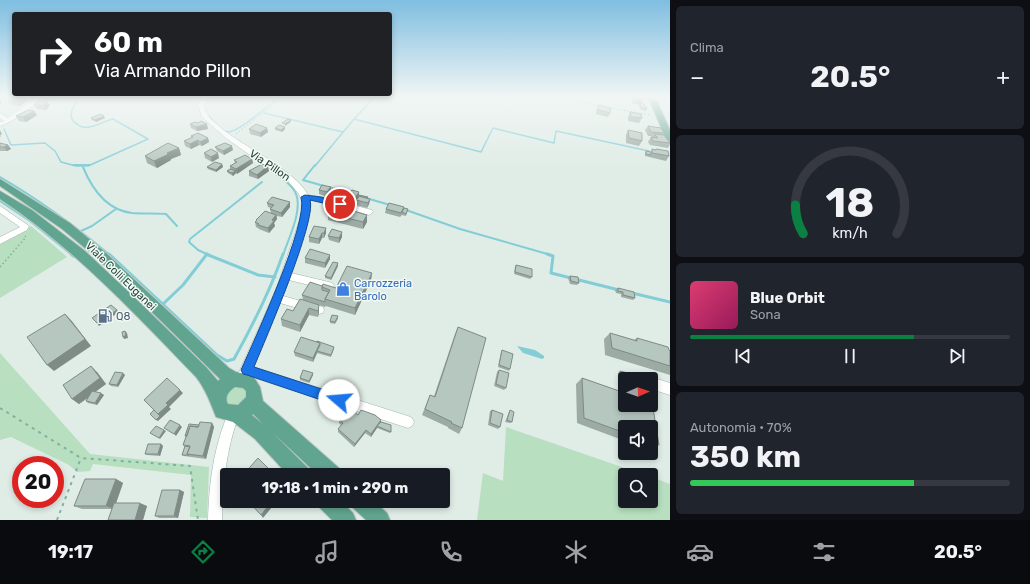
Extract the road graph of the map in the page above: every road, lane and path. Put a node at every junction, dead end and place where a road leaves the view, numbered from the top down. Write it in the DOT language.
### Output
graph roads {
  1 [pos="8,121"];
  2 [pos="210,121"];
  3 [pos="253,121"];
  4 [pos="662,121"];
  5 [pos="0,124"];
  6 [pos="229,138"];
  7 [pos="670,139"];
  8 [pos="0,182"];
  9 [pos="0,194"];
  10 [pos="305,197"];
  11 [pos="0,209"];
  12 [pos="369,212"];
  13 [pos="19,231"];
  14 [pos="0,242"];
  15 [pos="0,267"];
  16 [pos="286,276"];
  17 [pos="329,286"];
  18 [pos="278,298"];
  19 [pos="319,310"];
  20 [pos="241,376"];
  21 [pos="658,385"];
  22 [pos="670,389"];
  23 [pos="218,395"];
  24 [pos="254,399"];
  25 [pos="0,408"];
  26 [pos="235,414"];
  27 [pos="408,422"];
  28 [pos="81,458"];
  29 [pos="294,468"];
  30 [pos="324,468"];
  31 [pos="334,508"];
  32 [pos="367,508"];
  33 [pos="57,520"];
  34 [pos="198,520"];
  35 [pos="215,520"];
  36 [pos="346,520"];
  37 [pos="380,520"];
  1 -- 5 [label="street"];
  2 -- 6 [label="street, Via Pillon"];
  3 -- 6 [label="path"];
  4 -- 7 [label="main road"];
  6 -- 10 [label="street, Via Pillon"];
  8 -- 20 [label="main road, Viale Colli Euganei"];
  9 -- 23 [label="main road, Viale Colli Euganei"];
  10 -- 12 [label="street"];
  10 -- 16 [label="street"];
  11 -- 13 [label="street"];
  13 -- 14 [label="street"];
  13 -- 15 [label="path"];
  16 -- 17 [label="street"];
  16 -- 18 [label="street"];
  18 -- 19 [label="street"];
  18 -- 20 [label="street"];
  20 -- 23 [label="main road"];
  20 -- 24 [label="main road, Viale Colli Euganei"];
  20 -- 27 [label="street"];
  21 -- 22 [label="street"];
  23 -- 26 [label="main road, Viale Colli Euganei"];
  24 -- 26 [label="main road"];
  24 -- 30 [label="main road, Viale Colli Euganei"];
  25 -- 28 [label="path"];
  26 -- 29 [label="main road, Viale Colli Euganei"];
  26 -- 35 [label="street"];
  28 -- 33 [label="path"];
  28 -- 34 [label="path"];
  31 -- 36 [label="main road"];
  32 -- 37 [label="main road"];
}
